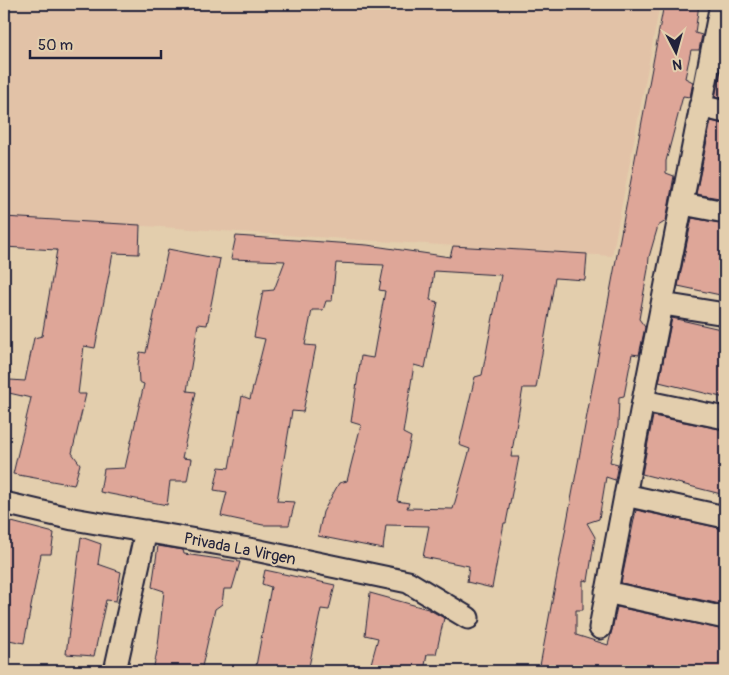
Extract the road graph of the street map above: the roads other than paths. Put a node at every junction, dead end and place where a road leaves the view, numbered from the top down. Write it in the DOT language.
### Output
graph roads {
  1 [pos="722,7"];
  2 [pos="700,106"];
  3 [pos="725,112"];
  4 [pos="683,204"];
  5 [pos="725,212"];
  6 [pos="663,304"];
  7 [pos="725,314"];
  8 [pos="643,401"];
  9 [pos="725,418"];
  10 [pos="625,495"];
  11 [pos="4,503"];
  12 [pos="725,517"];
  13 [pos="146,531"];
  14 [pos="606,592"];
  15 [pos="468,618"];
  16 [pos="725,618"];
  17 [pos="600,628"];
  18 [pos="115,671"];
  1 -- 2 [label="street"];
  2 -- 3 [label="street"];
  2 -- 4 [label="street"];
  4 -- 5 [label="street"];
  4 -- 6 [label="street"];
  6 -- 7 [label="street"];
  6 -- 8 [label="street"];
  8 -- 9 [label="street"];
  8 -- 10 [label="street"];
  10 -- 12 [label="street"];
  10 -- 14 [label="street"];
  11 -- 13 [label="street, Privada La Virgen"];
  13 -- 15 [label="street, Privada La Virgen"];
  13 -- 18 [label="street"];
  14 -- 16 [label="street"];
  14 -- 17 [label="street"];
}
